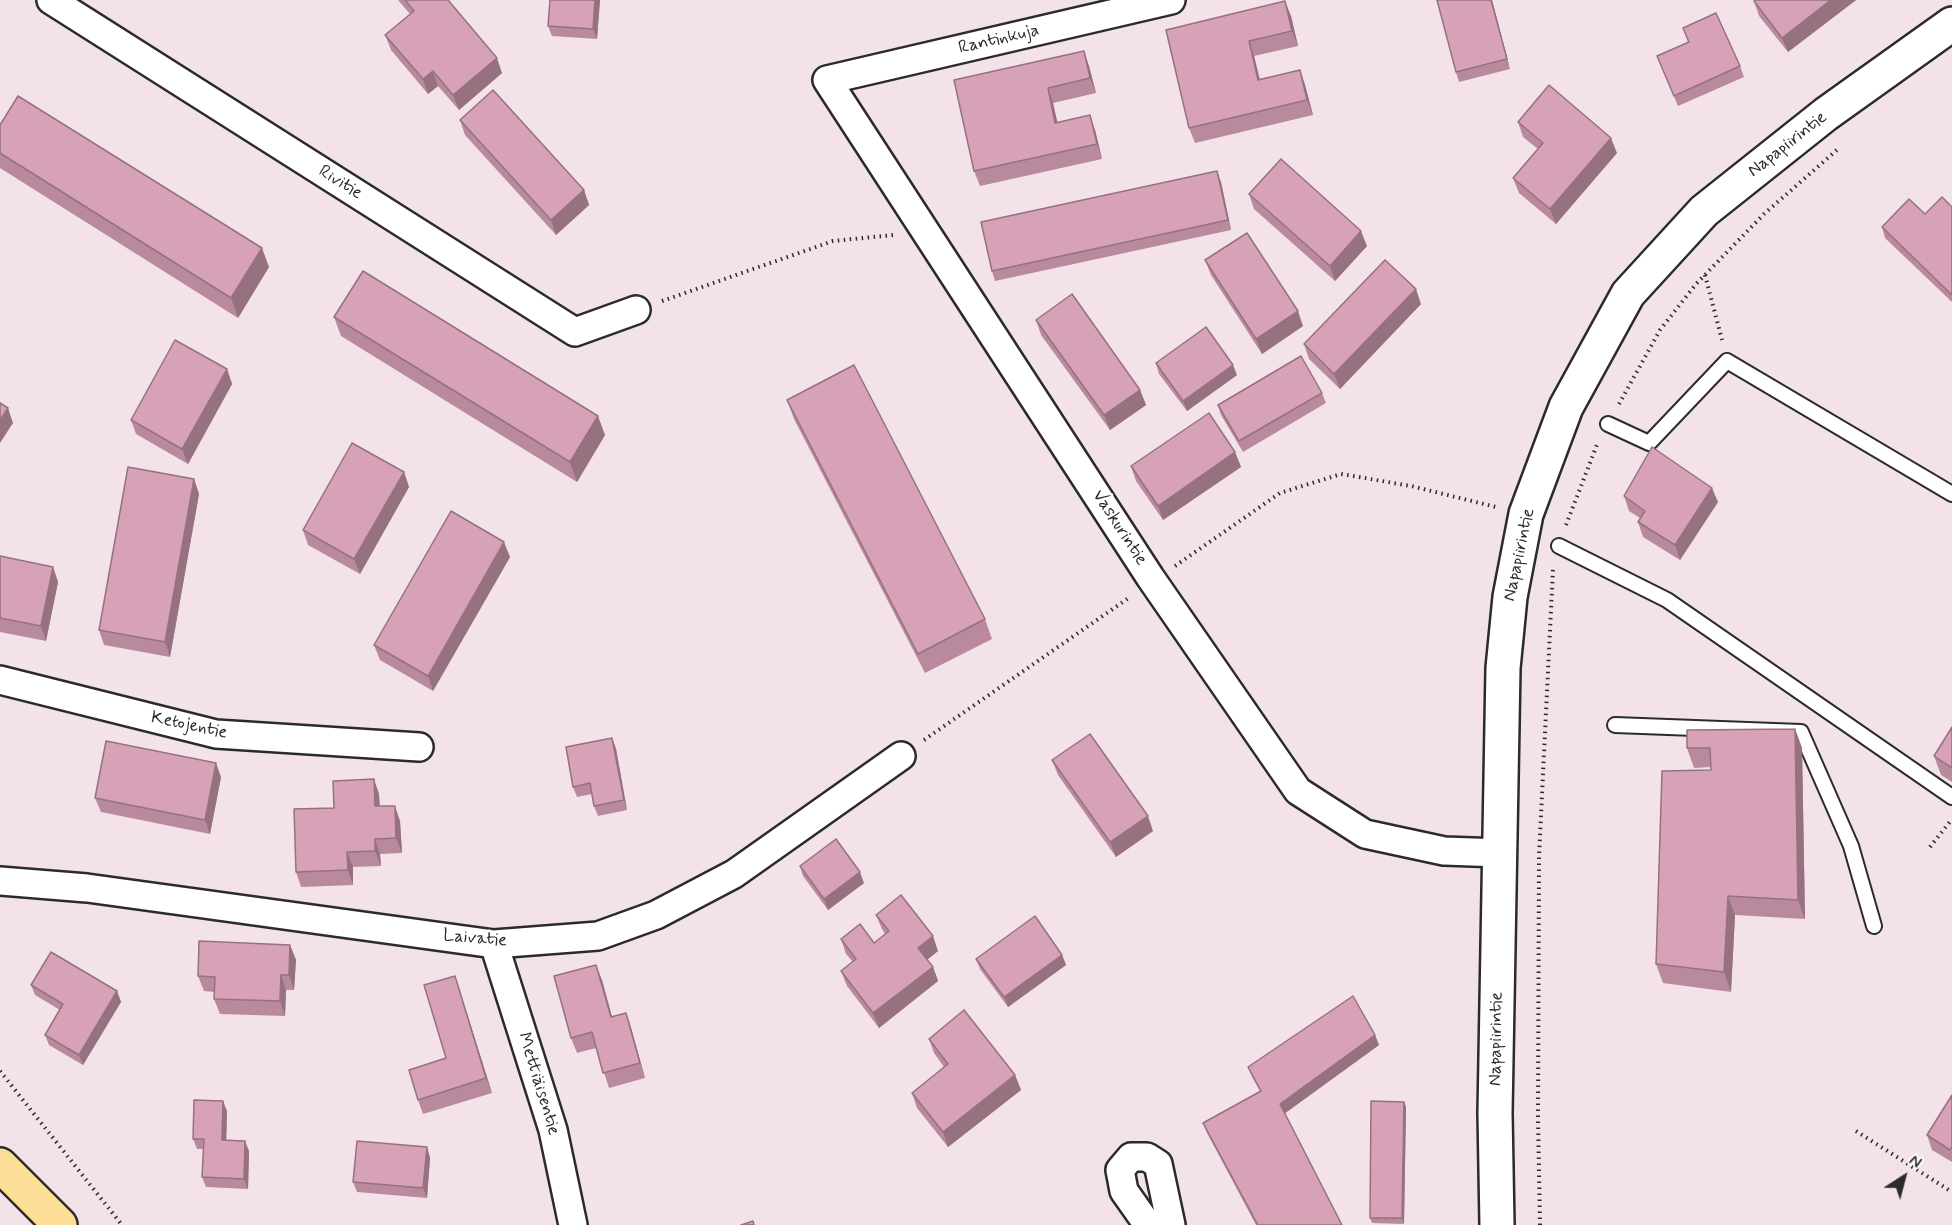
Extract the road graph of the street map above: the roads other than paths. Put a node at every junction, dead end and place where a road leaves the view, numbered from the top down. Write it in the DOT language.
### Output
graph roads {
  1 [pos="51,0"];
  2 [pos="1171,0"];
  3 [pos="1952,24"];
  4 [pos="827,80"];
  5 [pos="636,310"];
  6 [pos="1608,424"];
  7 [pos="1952,494"];
  8 [pos="1559,546"];
  9 [pos="0,680"];
  10 [pos="1616,725"];
  11 [pos="419,747"];
  12 [pos="901,756"];
  13 [pos="1952,797"];
  14 [pos="1501,853"];
  15 [pos="0,881"];
  16 [pos="1874,926"];
  17 [pos="494,944"];
  18 [pos="0,1165"];
  19 [pos="60,1225"];
  20 [pos="573,1225"];
  21 [pos="1148,1225"];
  22 [pos="1171,1225"];
  23 [pos="1497,1225"];
  1 -- 5 [label="street, Rivitie"];
  2 -- 4 [label="street, Rantinkuja"];
  3 -- 14 [label="main road, Napapiirintie"];
  4 -- 14 [label="street, Vaskurintie"];
  6 -- 7 [label="lane"];
  8 -- 13 [label="lane"];
  9 -- 11 [label="street, Ketojentie"];
  10 -- 16 [label="lane"];
  12 -- 17 [label="street, Laivatie"];
  14 -- 23 [label="main road, Napapiirintie"];
  15 -- 17 [label="street, Laivatie"];
  17 -- 20 [label="street, Mettiäisentie"];
  18 -- 19 [label="main road"];
  21 -- 22 [label="street"];
}
